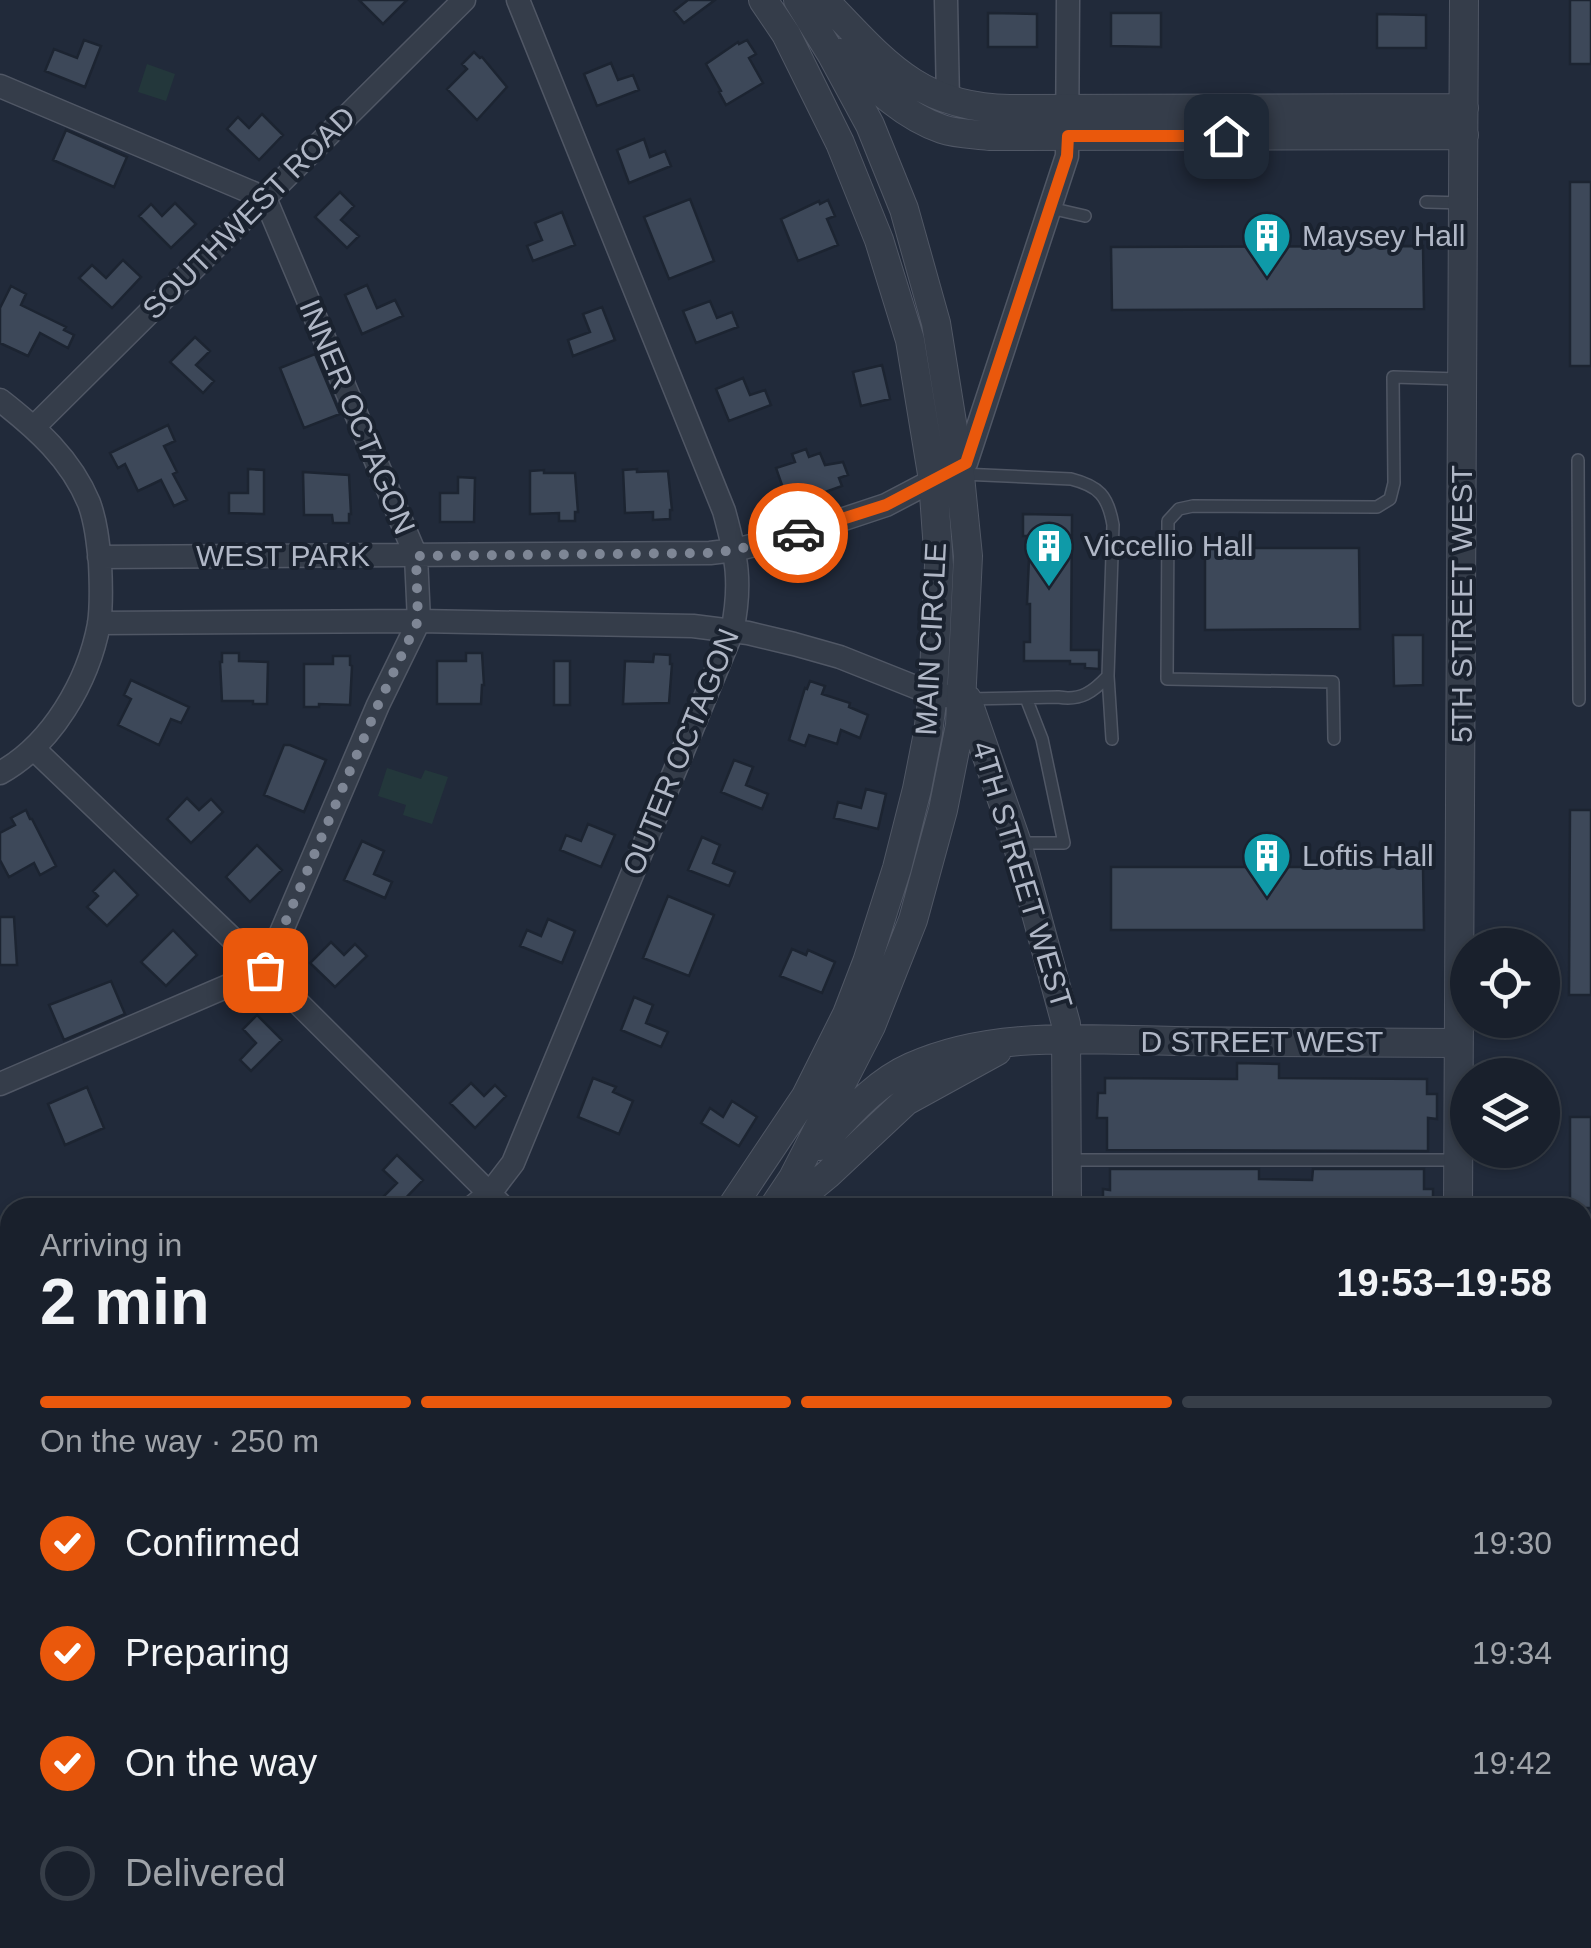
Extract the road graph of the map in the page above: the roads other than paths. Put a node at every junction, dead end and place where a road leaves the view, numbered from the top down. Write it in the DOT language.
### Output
graph roads {
  1 [pos="464,0"];
  2 [pos="518,0"];
  3 [pos="763,0"];
  4 [pos="785,0"];
  5 [pos="798,0"];
  6 [pos="824,0"];
  7 [pos="946,0"];
  8 [pos="1068,0"];
  9 [pos="1464,0"];
  10 [pos="816,30"];
  11 [pos="0,86"];
  12 [pos="948,102"];
  13 [pos="1068,122"];
  14 [pos="1464,122"];
  15 [pos="264,198"];
  16 [pos="1426,202"];
  17 [pos="1464,203"];
  18 [pos="1050,208"];
  19 [pos="1085,216"];
  20 [pos="1463,379"];
  21 [pos="0,400"];
  22 [pos="34,426"];
  23 [pos="1578,460"];
  24 [pos="951,473"];
  25 [pos="735,550"];
  26 [pos="1585,551"];
  27 [pos="416,556"];
  28 [pos="99,557"];
  29 [pos="418,621"];
  30 [pos="99,622"];
  31 [pos="1585,626"];
  32 [pos="732,632"];
  33 [pos="1108,676"];
  34 [pos="933,694"];
  35 [pos="1026,698"];
  36 [pos="964,699"];
  37 [pos="1579,700"];
  38 [pos="1112,739"];
  39 [pos="1334,739"];
  40 [pos="34,748"];
  41 [pos="0,773"];
  42 [pos="1017,842"];
  43 [pos="265,970"];
  44 [pos="1066,1040"];
  45 [pos="1013,1042"];
  46 [pos="1458,1043"];
  47 [pos="0,1084"];
  48 [pos="1067,1160"];
  49 [pos="1447,1160"];
  50 [pos="800,1165"];
  51 [pos="483,1198"];
  52 [pos="491,1198"];
  53 [pos="738,1198"];
  54 [pos="759,1198"];
  55 [pos="780,1198"];
  56 [pos="799,1198"];
  57 [pos="1068,1198"];
  58 [pos="1458,1198"];
  1 -- 15 [label="street, SOUTHWEST ROAD"];
  2 -- 25 [label="street, OUTER OCTAGON"];
  3 -- 24 [label="street, MAIN CIRCLE"];
  4 -- 10 [label="street"];
  5 -- 10 [label="street, MAIN CIRCLE"];
  6 -- 12 [label="street"];
  7 -- 12 [label="street"];
  8 -- 13 [label="street"];
  9 -- 14 [label="street, 5TH STREET WEST"];
  10 -- 13 [label="street"];
  10 -- 24 [label="street, MAIN CIRCLE"];
  11 -- 15 [label="street"];
  12 -- 13 [label="street"];
  13 -- 14 [label="street"];
  13 -- 18 [label="street"];
  14 -- 17 [label="street, 5TH STREET WEST"];
  15 -- 22 [label="street, SOUTHWEST ROAD"];
  15 -- 27 [label="street, INNER OCTAGON"];
  16 -- 17 [label="lane"];
  17 -- 20 [label="street, 5TH STREET WEST"];
  18 -- 19 [label="lane"];
  18 -- 24 [label="street"];
  20 -- 39 [label="lane"];
  20 -- 46 [label="street, 5TH STREET WEST"];
  21 -- 22 [label="street"];
  22 -- 28 [label="street"];
  23 -- 26 [label="lane"];
  24 -- 25 [label="street, WEST PARK"];
  24 -- 33 [label="lane, WEST PARK"];
  24 -- 34 [label="street, MAIN CIRCLE"];
  24 -- 36 [label="street, MAIN CIRCLE"];
  25 -- 27 [label="street, WEST PARK"];
  25 -- 32 [label="street, OUTER OCTAGON"];
  26 -- 31 [label="lane"];
  27 -- 28 [label="street, WEST PARK"];
  27 -- 29 [label="street, INNER OCTAGON"];
  28 -- 30 [label="street"];
  29 -- 30 [label="street"];
  29 -- 32 [label="street"];
  29 -- 43 [label="street, INNER OCTAGON"];
  30 -- 40 [label="street"];
  31 -- 37 [label="lane"];
  32 -- 34 [label="street"];
  32 -- 52 [label="street, OUTER OCTAGON"];
  33 -- 35 [label="lane"];
  33 -- 38 [label="lane, WEST PARK"];
  34 -- 36 [label="street"];
  34 -- 53 [label="street, MAIN CIRCLE"];
  35 -- 36 [label="lane"];
  35 -- 42 [label="lane"];
  36 -- 42 [label="street, 4TH STREET WEST"];
  36 -- 50 [label="street, MAIN CIRCLE"];
  40 -- 41 [label="street"];
  40 -- 43 [label="street"];
  42 -- 44 [label="street, 4TH STREET WEST"];
  43 -- 47 [label="street"];
  43 -- 51 [label="street"];
  44 -- 45 [label="street, D STREET WEST"];
  44 -- 46 [label="street, D STREET WEST"];
  44 -- 48 [label="street, 4TH STREET WEST"];
  45 -- 50 [label="street, D STREET WEST"];
  45 -- 56 [label="street"];
  46 -- 58 [label="street, 5TH STREET WEST"];
  48 -- 49 [label="lane"];
  48 -- 57 [label="street, 4TH STREET WEST"];
  50 -- 54 [label="street"];
  50 -- 55 [label="street, MAIN CIRCLE"];
}
